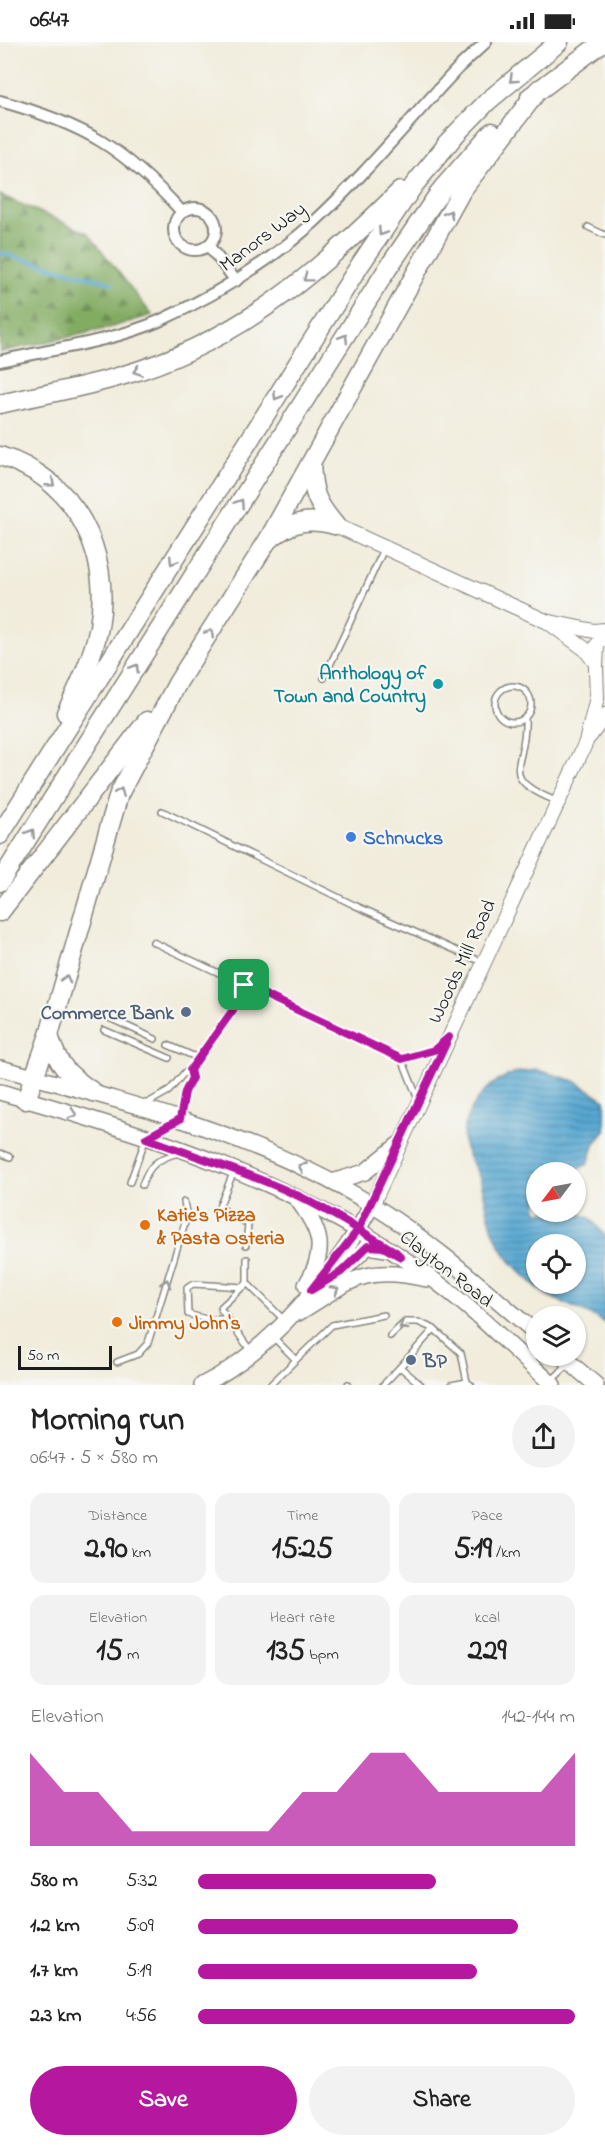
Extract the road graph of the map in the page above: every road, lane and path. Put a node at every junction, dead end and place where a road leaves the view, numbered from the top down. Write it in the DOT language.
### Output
graph roads {
  1 [pos="486,42"];
  2 [pos="558,42"];
  3 [pos="603,42"];
  4 [pos="539,89"];
  5 [pos="0,101"];
  6 [pos="455,135"];
  7 [pos="182,212"];
  8 [pos="588,227"];
  9 [pos="605,235"];
  10 [pos="208,245"];
  11 [pos="236,281"];
  12 [pos="0,361"];
  13 [pos="0,404"];
  14 [pos="0,456"];
  15 [pos="311,464"];
  16 [pos="335,525"];
  17 [pos="268,540"];
  18 [pos="385,548"];
  19 [pos="548,622"];
  20 [pos="605,630"];
  21 [pos="605,636"];
  22 [pos="595,665"];
  23 [pos="324,678"];
  24 [pos="178,682"];
  25 [pos="605,682"];
  26 [pos="605,715"];
  27 [pos="525,718"];
  28 [pos="586,742"];
  29 [pos="39,772"];
  30 [pos="558,802"];
  31 [pos="162,811"];
  32 [pos="0,835"];
  33 [pos="0,882"];
  34 [pos="0,912"];
  35 [pos="153,942"];
  36 [pos="484,962"];
  37 [pos="244,985"];
  38 [pos="105,1016"];
  39 [pos="104,1030"];
  40 [pos="50,1035"];
  41 [pos="449,1037"];
  42 [pos="155,1039"];
  43 [pos="168,1044"];
  44 [pos="169,1058"];
  45 [pos="198,1058"];
  46 [pos="402,1059"];
  47 [pos="0,1068"];
  48 [pos="190,1070"];
  49 [pos="33,1077"];
  50 [pos="0,1092"];
  51 [pos="93,1092"];
  52 [pos="26,1100"];
  53 [pos="419,1101"];
  54 [pos="140,1107"];
  55 [pos="180,1119"];
  56 [pos="146,1138"];
  57 [pos="398,1145"];
  58 [pos="183,1152"];
  59 [pos="0,1153"];
  60 [pos="10,1157"];
  61 [pos="235,1169"];
  62 [pos="130,1182"];
  63 [pos="332,1182"];
  64 [pos="142,1185"];
  65 [pos="293,1193"];
  66 [pos="184,1202"];
  67 [pos="372,1204"];
  68 [pos="358,1230"];
  69 [pos="246,1245"];
  70 [pos="401,1257"];
  71 [pos="247,1259"];
  72 [pos="436,1281"];
  73 [pos="246,1285"];
  74 [pos="311,1290"];
  75 [pos="384,1315"];
  76 [pos="227,1318"];
  77 [pos="285,1321"];
  78 [pos="526,1324"];
  79 [pos="434,1329"];
  80 [pos="271,1335"];
  81 [pos="390,1336"];
  82 [pos="253,1353"];
  83 [pos="295,1359"];
  84 [pos="117,1362"];
  85 [pos="562,1366"];
  86 [pos="574,1366"];
  87 [pos="400,1367"];
  88 [pos="469,1384"];
  89 [pos="550,1384"];
  90 [pos="202,1385"];
  91 [pos="270,1385"];
  92 [pos="383,1385"];
  93 [pos="422,1385"];
  94 [pos="451,1385"];
  95 [pos="596,1385"];
  1 -- 11 [label="street, Manors Way"];
  2 -- 6 [label="highway, one-way"];
  3 -- 4 [label="highway"];
  15 -- 4 [label="highway, one-way"];
  33 -- 4 [label="highway, one-way"];
  5 -- 7 [label="street"];
  6 -- 13 [label="highway, one-way"];
  6 -- 29 [label="highway, one-way"];
  7 -- 10 [label="street"];
  7 -- 10 [label="street"];
  8 -- 9 [label="lane"];
  10 -- 11 [label="street"];
  11 -- 12 [label="street, Manors Way"];
  14 -- 29 [label="highway, one-way"];
  15 -- 16 [label="highway"];
  15 -- 17 [label="highway"];
  16 -- 17 [label="highway"];
  16 -- 18 [label="street"];
  24 -- 17 [label="highway, one-way"];
  18 -- 19 [label="street"];
  18 -- 23 [label="lane"];
  19 -- 20 [label="street"];
  19 -- 22 [label="street"];
  21 -- 22 [label="street"];
  22 -- 25 [label="street"];
  22 -- 28 [label="street, Woods Mill Road"];
  24 -- 34 [label="highway"];
  40 -- 24 [label="highway, one-way"];
  26 -- 28 [label="street, Woods Mill Road"];
  27 -- 27 [label="lane"];
  27 -- 30 [label="lane"];
  28 -- 30 [label="street, Woods Mill Road"];
  29 -- 32 [label="highway"];
  30 -- 36 [label="street, Woods Mill Road"];
  31 -- 36 [label="lane"];
  35 -- 37 [label="lane"];
  36 -- 41 [label="street, Woods Mill Road"];
  37 -- 45 [label="lane"];
  37 -- 46 [label="lane"];
  38 -- 42 [label="lane"];
  39 -- 44 [label="lane"];
  40 -- 49 [label="highway"];
  40 -- 51 [label="highway"];
  41 -- 46 [label="lane"];
  41 -- 53 [label="street, Woods Mill Road"];
  43 -- 45 [label="lane"];
  45 -- 48 [label="lane"];
  46 -- 53 [label="lane"];
  47 -- 49 [label="main road, Clayton Road"];
  48 -- 54 [label="lane"];
  48 -- 55 [label="lane"];
  49 -- 51 [label="main road, Clayton Road"];
  49 -- 52 [label="highway"];
  50 -- 52 [label="main road, Clayton Road"];
  51 -- 54 [label="main road, Clayton Road"];
  52 -- 56 [label="main road, Clayton Road, one-way"];
  53 -- 57 [label="street, Woods Mill Road"];
  54 -- 55 [label="main road, Clayton Road"];
  55 -- 56 [label="lane"];
  63 -- 55 [label="main road, Clayton Road, one-way"];
  56 -- 58 [label="main road, Clayton Road"];
  56 -- 62 [label="lane"];
  57 -- 63 [label="main road"];
  57 -- 67 [label="street, Woods Mill Road"];
  58 -- 61 [label="main road, Clayton Road"];
  58 -- 64 [label="lane"];
  59 -- 60 [label="lane"];
  61 -- 65 [label="main road, Clayton Road"];
  61 -- 69 [label="lane"];
  63 -- 67 [label="main road, Clayton Road"];
  65 -- 68 [label="main road, Clayton Road"];
  65 -- 77 [label="main road"];
  84 -- 66 [label="lane, one-way"];
  67 -- 68 [label="main road, Woods Mill Road"];
  67 -- 78 [label="main road, Clayton Road"];
  68 -- 70 [label="main road, Clayton Road"];
  68 -- 74 [label="main road, Woods Mill Road"];
  70 -- 72 [label="main road, Clayton Road"];
  70 -- 74 [label="main road"];
  71 -- 73 [label="lane"];
  77 -- 72 [label="main road, one-way"];
  72 -- 89 [label="main road, Clayton Road"];
  73 -- 76 [label="lane"];
  73 -- 76 [label="lane"];
  73 -- 77 [label="lane"];
  74 -- 77 [label="main road, Woods Mill Road"];
  75 -- 83 [label="lane"];
  76 -- 82 [label="lane"];
  77 -- 80 [label="main road"];
  79 -- 81 [label="lane, one-way"];
  79 -- 87 [label="lane"];
  79 -- 88 [label="lane"];
  80 -- 82 [label="main road"];
  80 -- 83 [label="lane"];
  82 -- 90 [label="main road"];
  83 -- 91 [label="lane"];
  85 -- 89 [label="lane"];
  86 -- 95 [label="main road"];
  87 -- 92 [label="lane"];
  87 -- 93 [label="lane"];
  88 -- 94 [label="lane"];
}
